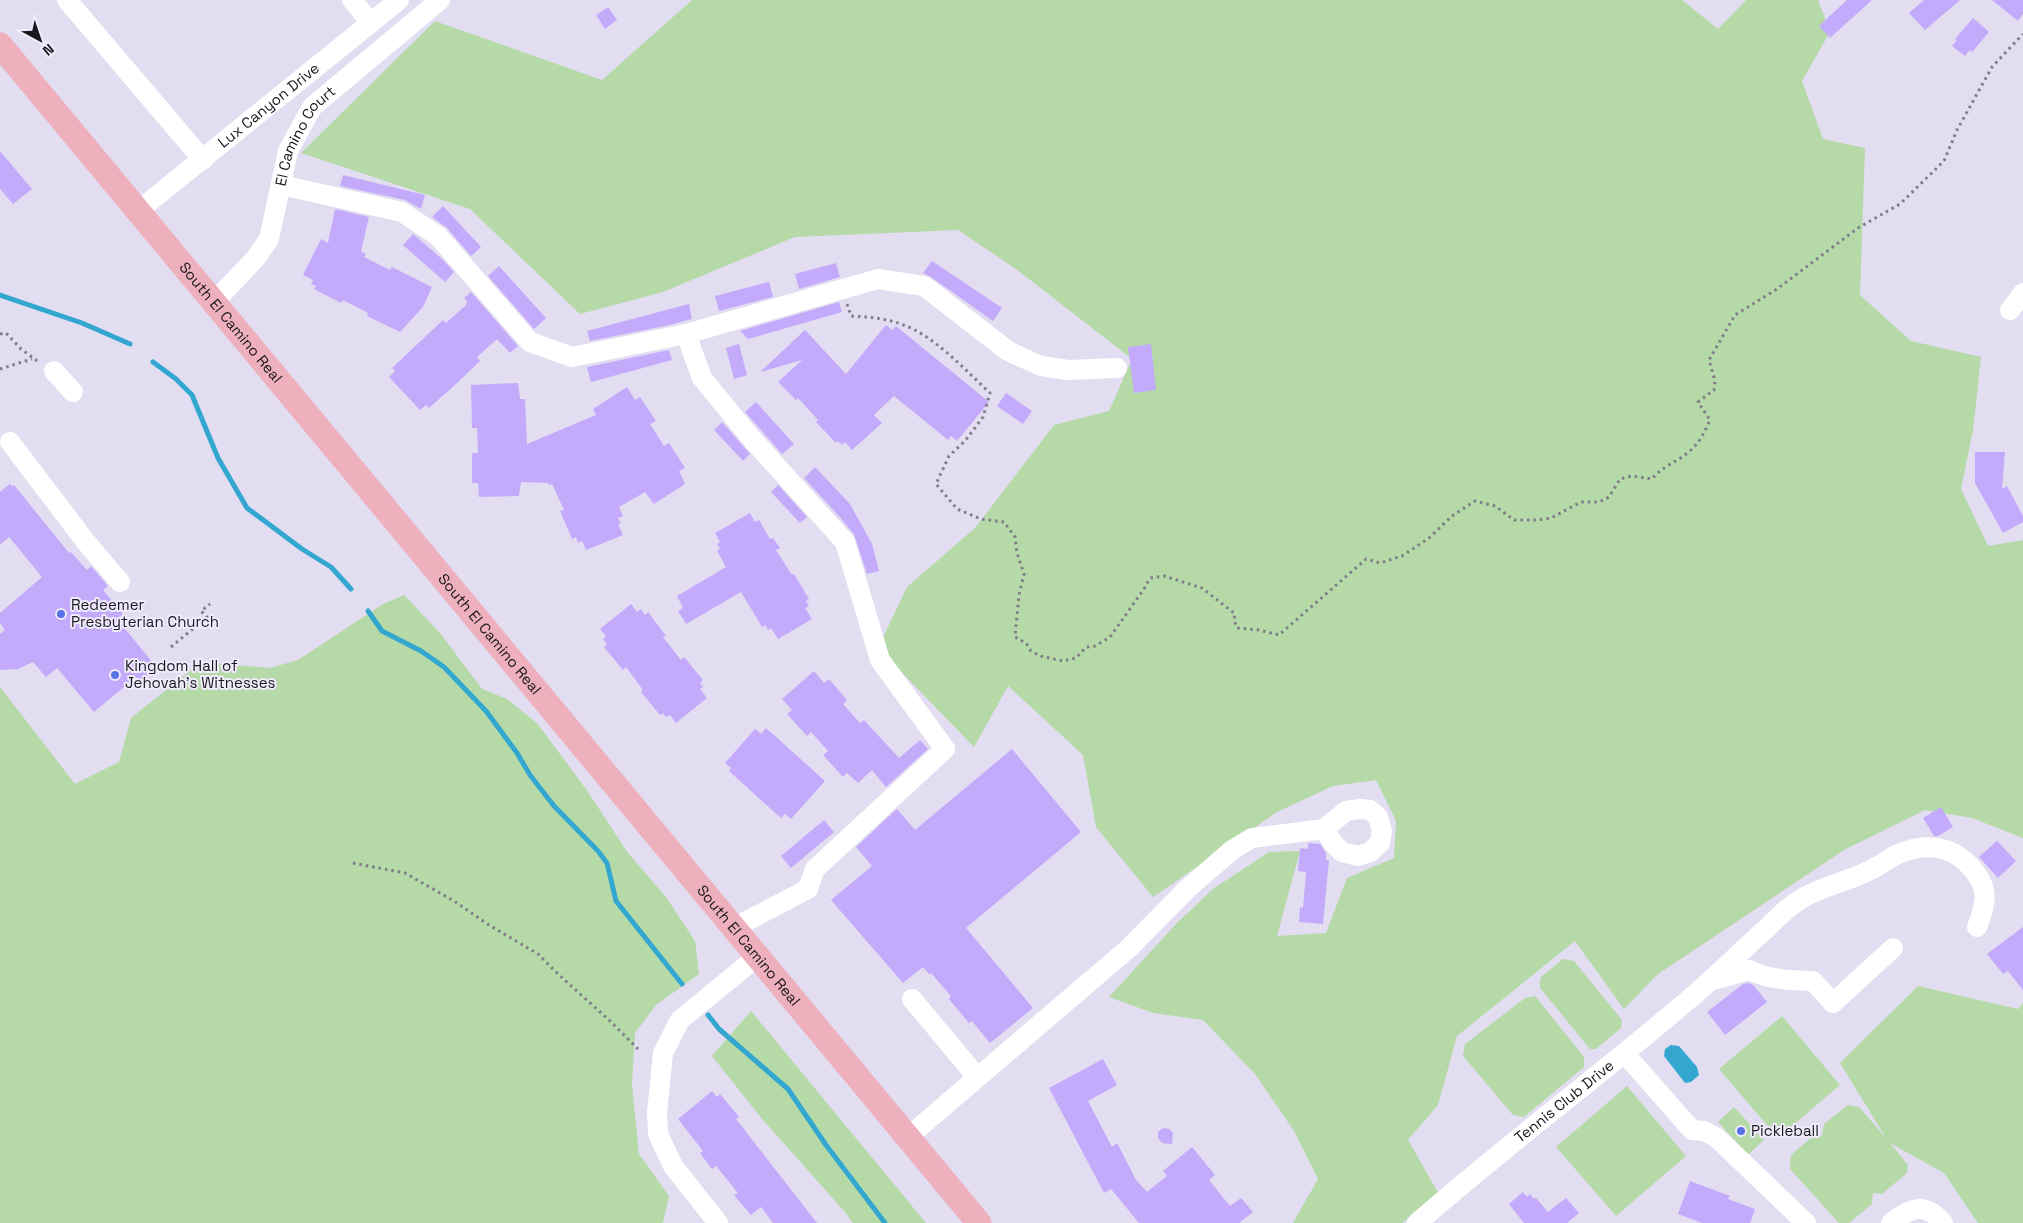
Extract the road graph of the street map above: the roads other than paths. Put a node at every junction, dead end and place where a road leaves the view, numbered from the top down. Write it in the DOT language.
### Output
graph roads {
  1 [pos="67,0"];
  2 [pos="352,0"];
  3 [pos="399,0"];
  4 [pos="440,0"];
  5 [pos="370,23"];
  6 [pos="0,45"];
  7 [pos="203,160"];
  8 [pos="281,185"];
  9 [pos="138,211"];
  10 [pos="2023,293"];
  11 [pos="214,302"];
  12 [pos="2010,310"];
  13 [pos="686,334"];
  14 [pos="1116,368"];
  15 [pos="54,371"];
  16 [pos="73,392"];
  17 [pos="10,442"];
  18 [pos="120,582"];
  19 [pos="1324,829"];
  20 [pos="734,927"];
  21 [pos="1977,927"];
  22 [pos="1893,948"];
  23 [pos="758,956"];
  24 [pos="1713,980"];
  25 [pos="912,998"];
  26 [pos="1625,1054"];
  27 [pos="977,1077"];
  28 [pos="908,1137"];
  29 [pos="718,1223"];
  30 [pos="979,1223"];
  31 [pos="1418,1223"];
  32 [pos="1806,1223"];
  33 [pos="1891,1223"];
  34 [pos="1943,1223"];
  1 -- 7 [label="street"];
  2 -- 5 [label="street"];
  3 -- 5 [label="street, Lux Canyon Drive"];
  4 -- 8 [label="street, El Camino Court"];
  5 -- 7 [label="street, Lux Canyon Drive"];
  6 -- 9 [label="main road, South El Camino Real"];
  7 -- 9 [label="street, Lux Canyon Drive"];
  8 -- 11 [label="street, El Camino Court"];
  8 -- 13 [label="street"];
  9 -- 11 [label="main road, South El Camino Real"];
  10 -- 12 [label="street"];
  11 -- 20 [label="main road, South El Camino Real"];
  13 -- 14 [label="street"];
  13 -- 20 [label="street"];
  15 -- 16 [label="street"];
  17 -- 18 [label="street"];
  19 -- 27 [label="street"];
  20 -- 23 [label="main road, South El Camino Real"];
  21 -- 24 [label="street, Tennis Club Drive"];
  22 -- 24 [label="street"];
  23 -- 28 [label="main road, South El Camino Real"];
  23 -- 29 [label="street"];
  24 -- 26 [label="street, Tennis Club Drive"];
  25 -- 27 [label="street"];
  26 -- 31 [label="street, Tennis Club Drive"];
  26 -- 32 [label="street"];
  27 -- 28 [label="street"];
  28 -- 30 [label="main road, South El Camino Real"];
  33 -- 34 [label="street"];
}
